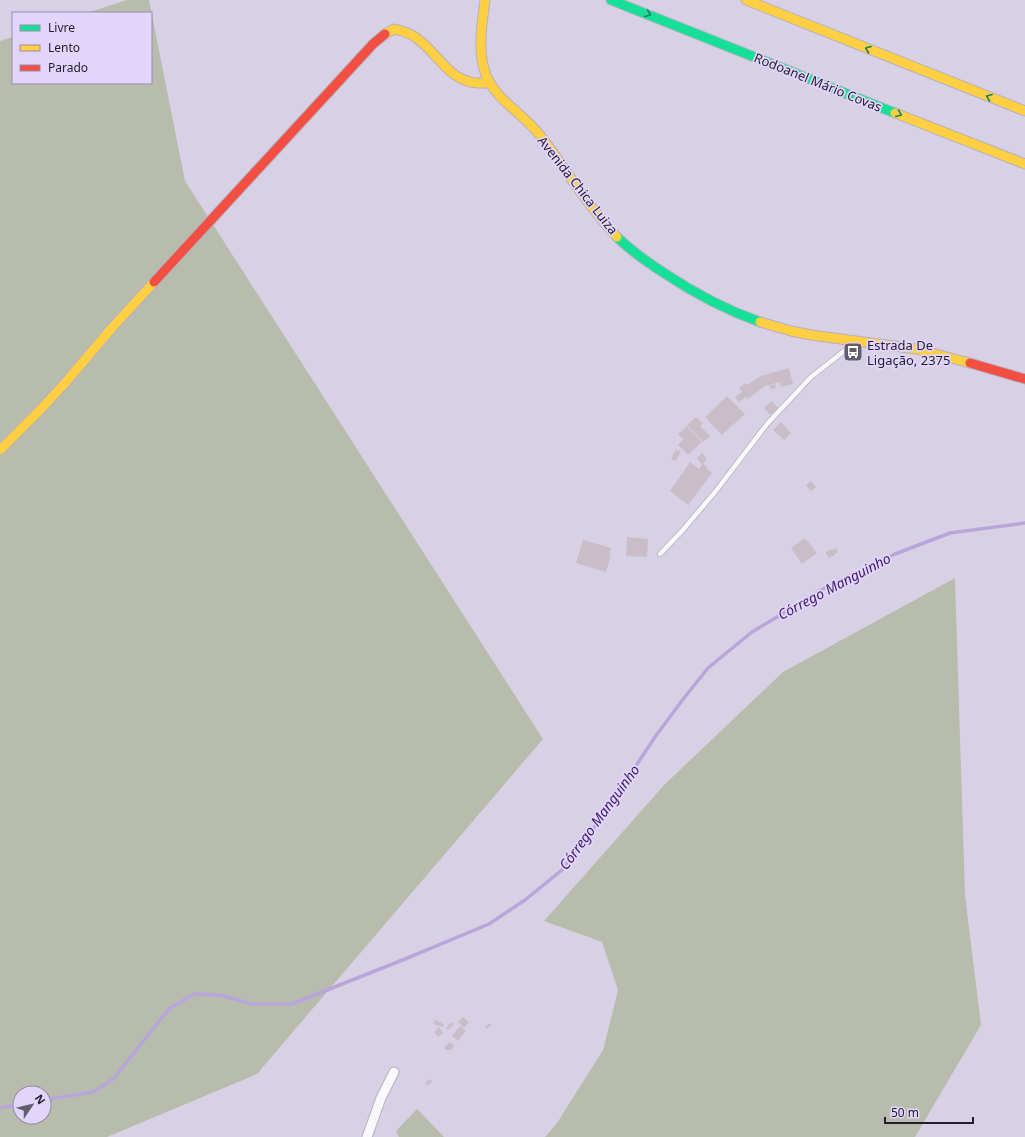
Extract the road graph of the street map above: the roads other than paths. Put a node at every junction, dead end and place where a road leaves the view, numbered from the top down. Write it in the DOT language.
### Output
graph roads {
  1 [pos="611,0"];
  2 [pos="746,0"];
  3 [pos="484,2"];
  4 [pos="489,83"];
  5 [pos="1025,111"];
  6 [pos="1025,164"];
  7 [pos="856,342"];
  8 [pos="1025,379"];
  9 [pos="0,450"];
  10 [pos="660,554"];
  11 [pos="394,1072"];
  12 [pos="367,1137"];
  1 -- 6 [label="main road, Rodoanel Mário Covas, one-way"];
  5 -- 2 [label="main road, one-way"];
  3 -- 4 [label="main road, Avenida Chica Luiza"];
  4 -- 7 [label="main road, Avenida Chica Luiza"];
  4 -- 9 [label="main road"];
  7 -- 8 [label="main road, Avenida Chica Luiza"];
  7 -- 10 [label="lane"];
  11 -- 12 [label="street"];
}
